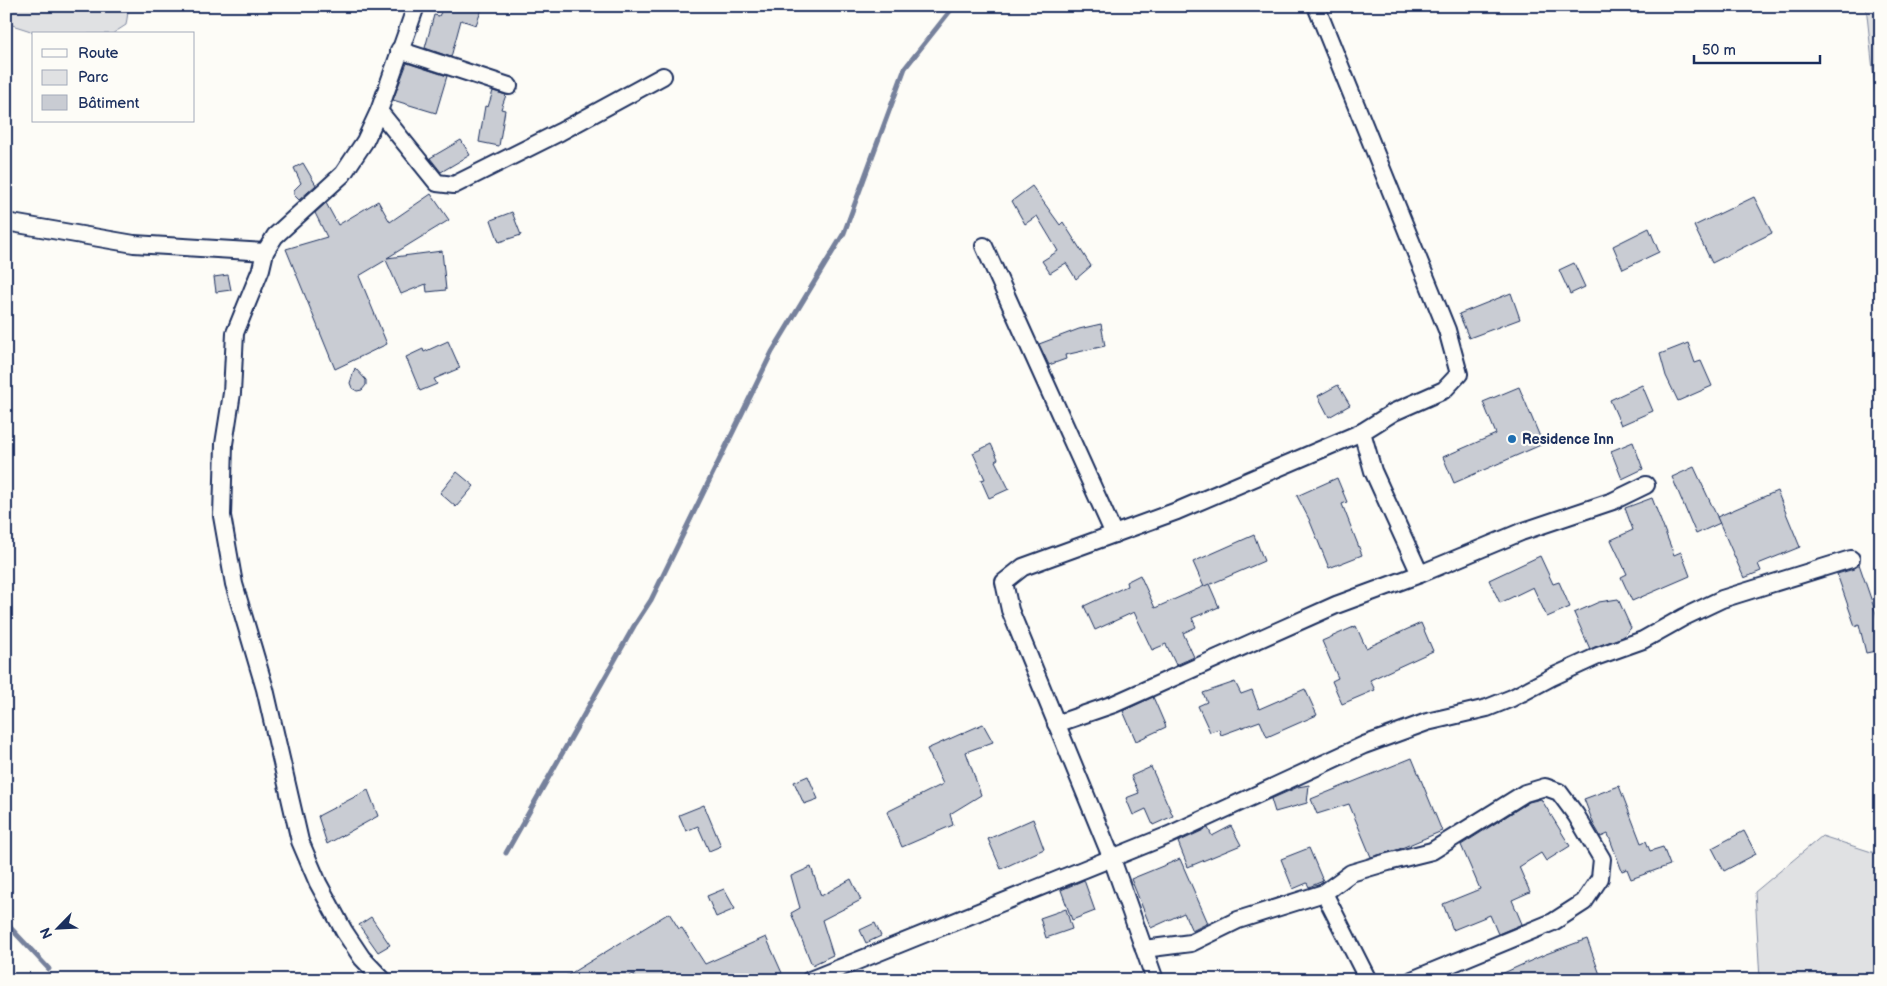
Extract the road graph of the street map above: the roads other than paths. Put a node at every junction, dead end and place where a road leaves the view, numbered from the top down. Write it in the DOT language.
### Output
graph roads {
  1 [pos="416,6"];
  2 [pos="1316,6"];
  3 [pos="399,50"];
  4 [pos="662,76"];
  5 [pos="509,86"];
  6 [pos="379,111"];
  7 [pos="6,222"];
  8 [pos="984,246"];
  9 [pos="265,252"];
  10 [pos="1362,432"];
  11 [pos="1646,485"];
  12 [pos="1114,534"];
  13 [pos="1851,559"];
  14 [pos="1420,574"];
  15 [pos="1056,724"];
  16 [pos="1112,859"];
  17 [pos="1324,893"];
  18 [pos="1144,948"];
  19 [pos="383,980"];
  20 [pos="810,980"];
  21 [pos="1155,980"];
  22 [pos="1368,980"];
  23 [pos="1412,980"];
  1 -- 3 [label="street"];
  2 -- 10 [label="street"];
  3 -- 5 [label="street"];
  3 -- 6 [label="street"];
  4 -- 6 [label="street"];
  6 -- 9 [label="street"];
  7 -- 9 [label="street"];
  8 -- 12 [label="street"];
  9 -- 19 [label="street"];
  10 -- 12 [label="street"];
  10 -- 14 [label="street"];
  11 -- 14 [label="street"];
  12 -- 15 [label="street"];
  13 -- 16 [label="street"];
  14 -- 15 [label="street"];
  15 -- 16 [label="street"];
  16 -- 18 [label="street"];
  16 -- 20 [label="street"];
  17 -- 18 [label="street"];
  17 -- 22 [label="street"];
  17 -- 23 [label="street"];
  18 -- 21 [label="street"];
}
